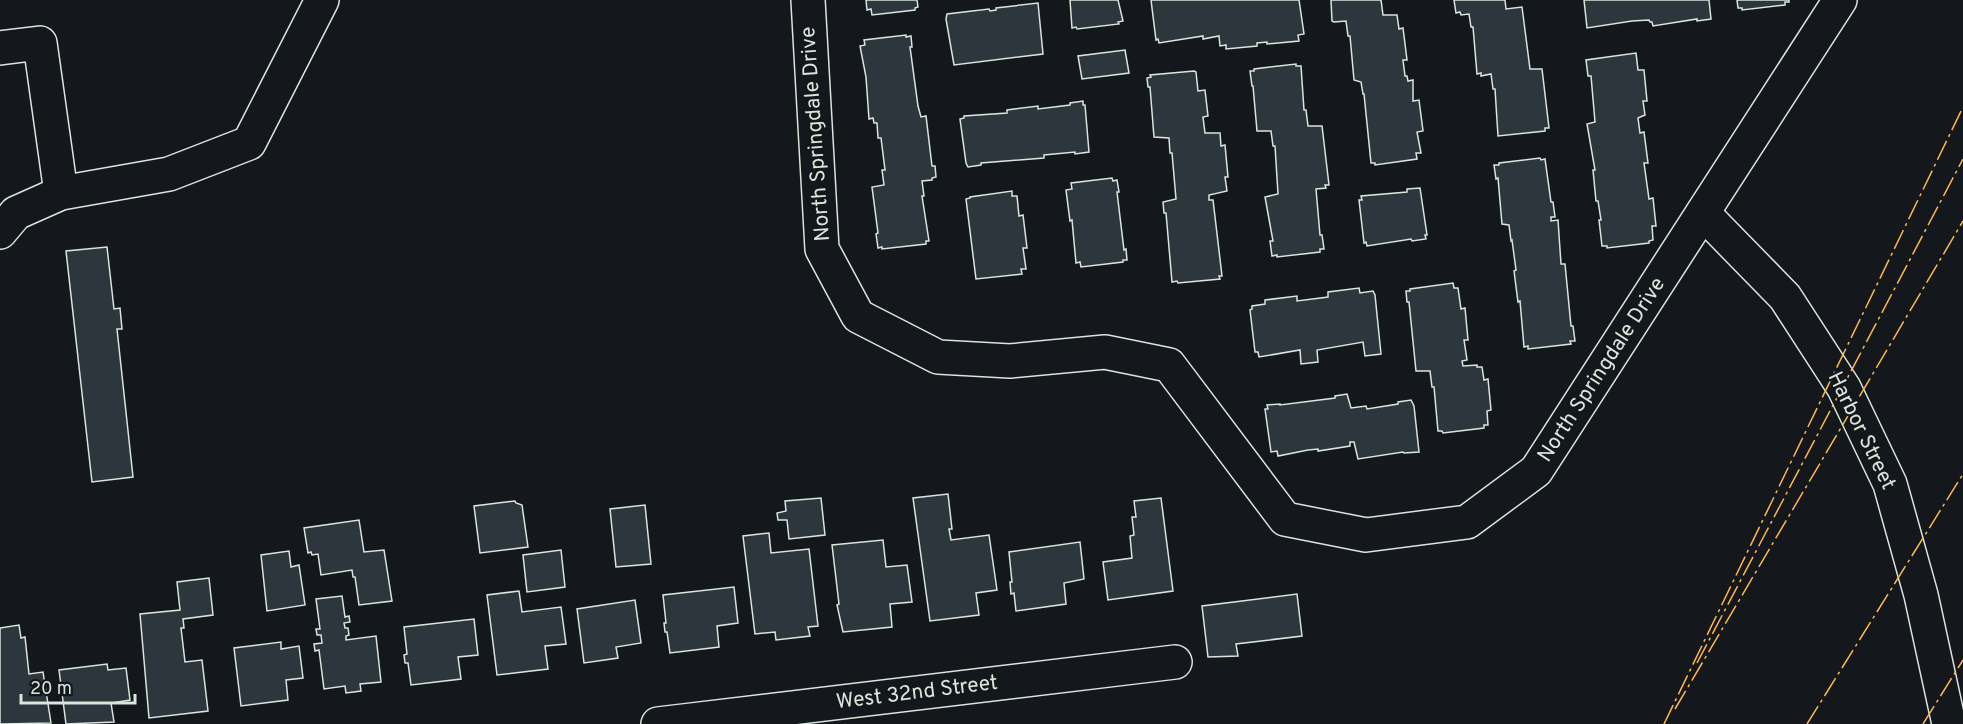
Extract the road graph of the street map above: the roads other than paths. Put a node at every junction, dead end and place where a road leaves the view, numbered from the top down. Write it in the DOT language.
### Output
graph roads {
  1 [pos="322,0"];
  2 [pos="808,0"];
  3 [pos="1840,0"];
  4 [pos="0,48"];
  5 [pos="61,192"];
  6 [pos="1703,213"];
  7 [pos="0,232"];
  8 [pos="1175,662"];
  9 [pos="658,724"];
  10 [pos="1949,724"];
  1 -- 5 [label="street"];
  2 -- 6 [label="street, North Springdale Drive"];
  3 -- 6 [label="street, North Springdale Drive"];
  4 -- 5 [label="street"];
  5 -- 7 [label="street"];
  6 -- 10 [label="street, Harbor Street"];
  8 -- 9 [label="street, West 32nd Street"];
}
